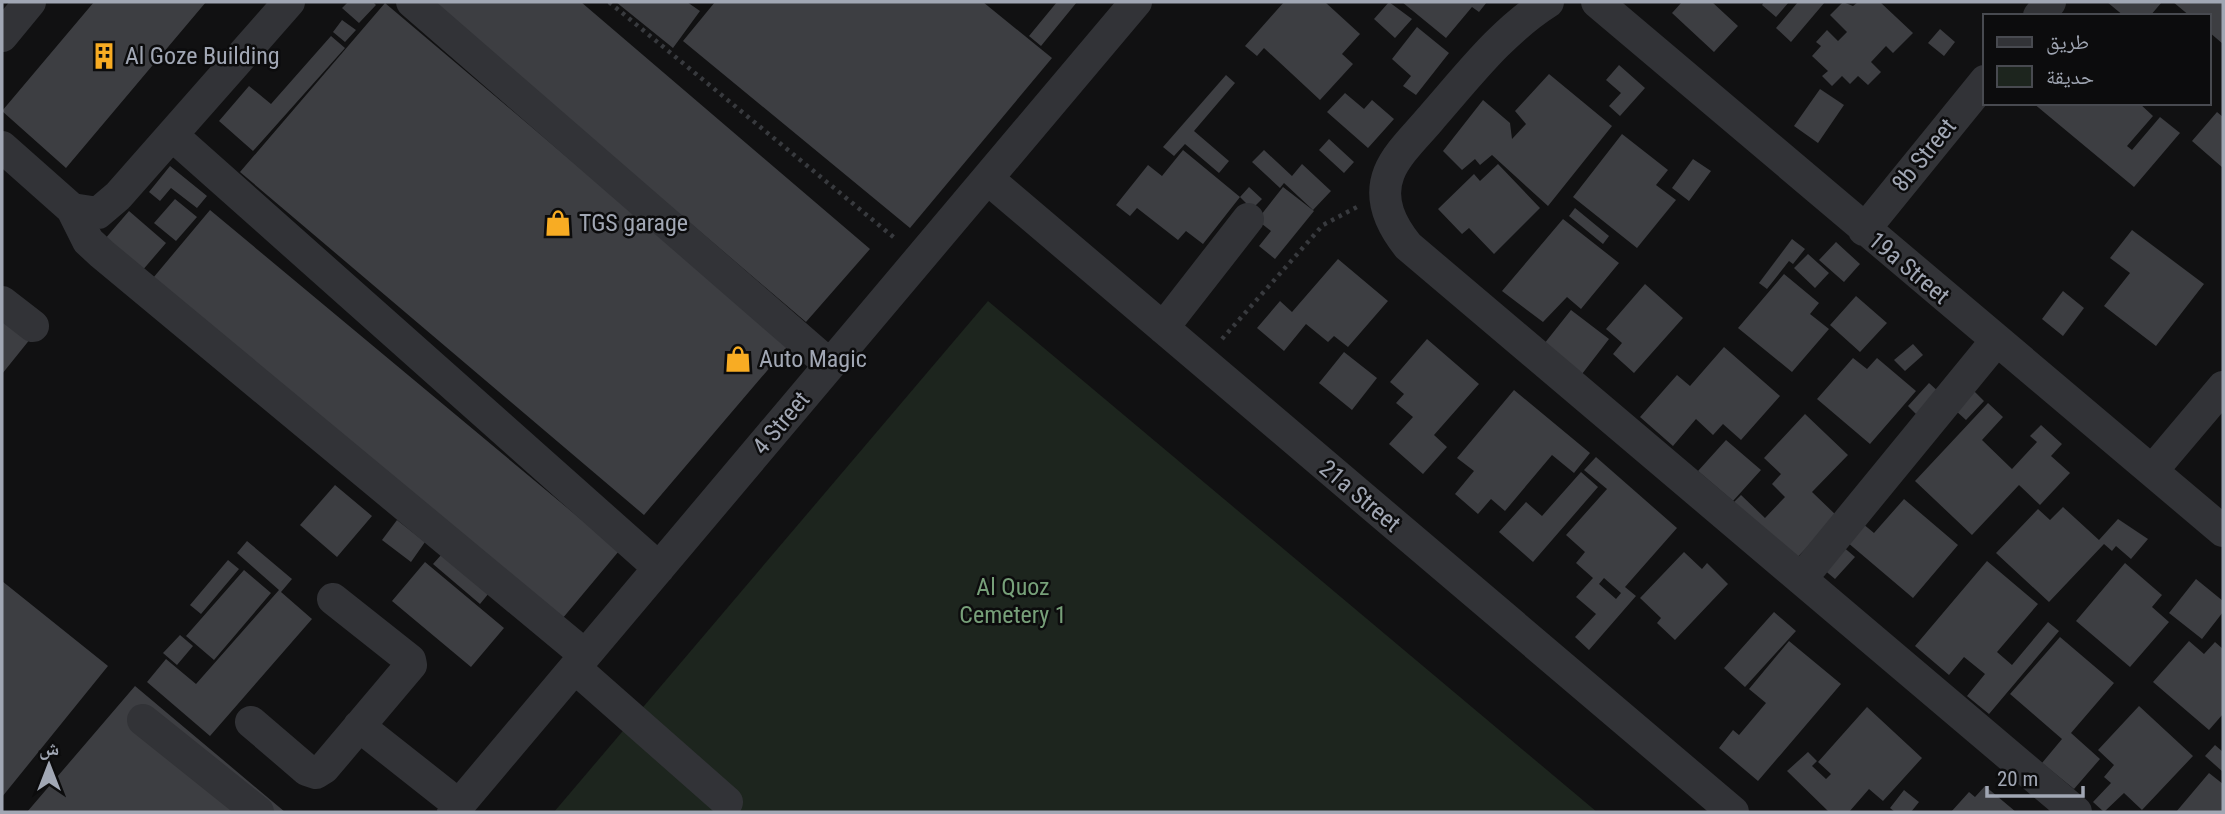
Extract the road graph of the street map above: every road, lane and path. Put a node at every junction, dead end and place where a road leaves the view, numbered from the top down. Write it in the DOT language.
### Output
graph roads {
  1 [pos="30,2"];
  2 [pos="289,2"];
  3 [pos="412,2"];
  4 [pos="609,2"];
  5 [pos="1136,2"];
  6 [pos="1548,2"];
  7 [pos="1597,2"];
  8 [pos="2,36"];
  9 [pos="1983,83"];
  10 [pos="172,135"];
  11 [pos="2,148"];
  12 [pos="988,179"];
  13 [pos="1385,200"];
  14 [pos="72,209"];
  15 [pos="1248,219"];
  16 [pos="1864,230"];
  17 [pos="920,259"];
  18 [pos="2,302"];
  19 [pos="33,326"];
  20 [pos="1163,328"];
  21 [pos="1996,341"];
  22 [pos="1202,361"];
  23 [pos="830,365"];
  24 [pos="2217,408"];
  25 [pos="2152,471"];
  26 [pos="2223,531"];
  27 [pos="659,568"];
  28 [pos="1801,579"];
  29 [pos="333,599"];
  30 [pos="580,661"];
  31 [pos="143,720"];
  32 [pos="251,722"];
  33 [pos="359,726"];
  34 [pos="727,802"];
  35 [pos="456,809"];
  36 [pos="258,812"];
  37 [pos="1733,812"];
  38 [pos="2076,812"];
  1 -- 8 [label="street"];
  2 -- 10 [label="street"];
  3 -- 23 [label="street"];
  4 -- 17 [label="path"];
  5 -- 12 [label="street, 4 Street"];
  6 -- 13 [label="street"];
  7 -- 16 [label="street, 19a Street"];
  9 -- 16 [label="street, 8b Street"];
  10 -- 14 [label="street"];
  10 -- 27 [label="street"];
  11 -- 14 [label="street"];
  12 -- 17 [label="street, 4 Street"];
  12 -- 20 [label="street, 21a Street"];
  13 -- 22 [label="path"];
  13 -- 28 [label="street"];
  14 -- 30 [label="street"];
  15 -- 20 [label="street"];
  16 -- 21 [label="street, 19a Street"];
  17 -- 23 [label="street, 4 Street"];
  18 -- 19 [label="street"];
  20 -- 22 [label="street, 21a Street"];
  21 -- 25 [label="street, 19a Street"];
  21 -- 28 [label="street"];
  22 -- 37 [label="street, 21a Street"];
  23 -- 27 [label="street, 4 Street"];
  24 -- 25 [label="street"];
  25 -- 26 [label="street, 19a Street"];
  27 -- 30 [label="street, 4 Street"];
  28 -- 38 [label="street"];
  29 -- 33 [label="street"];
  30 -- 34 [label="street"];
  30 -- 35 [label="street, 4 Street"];
  31 -- 36 [label="street"];
  32 -- 33 [label="street"];
  33 -- 35 [label="street"];
}
